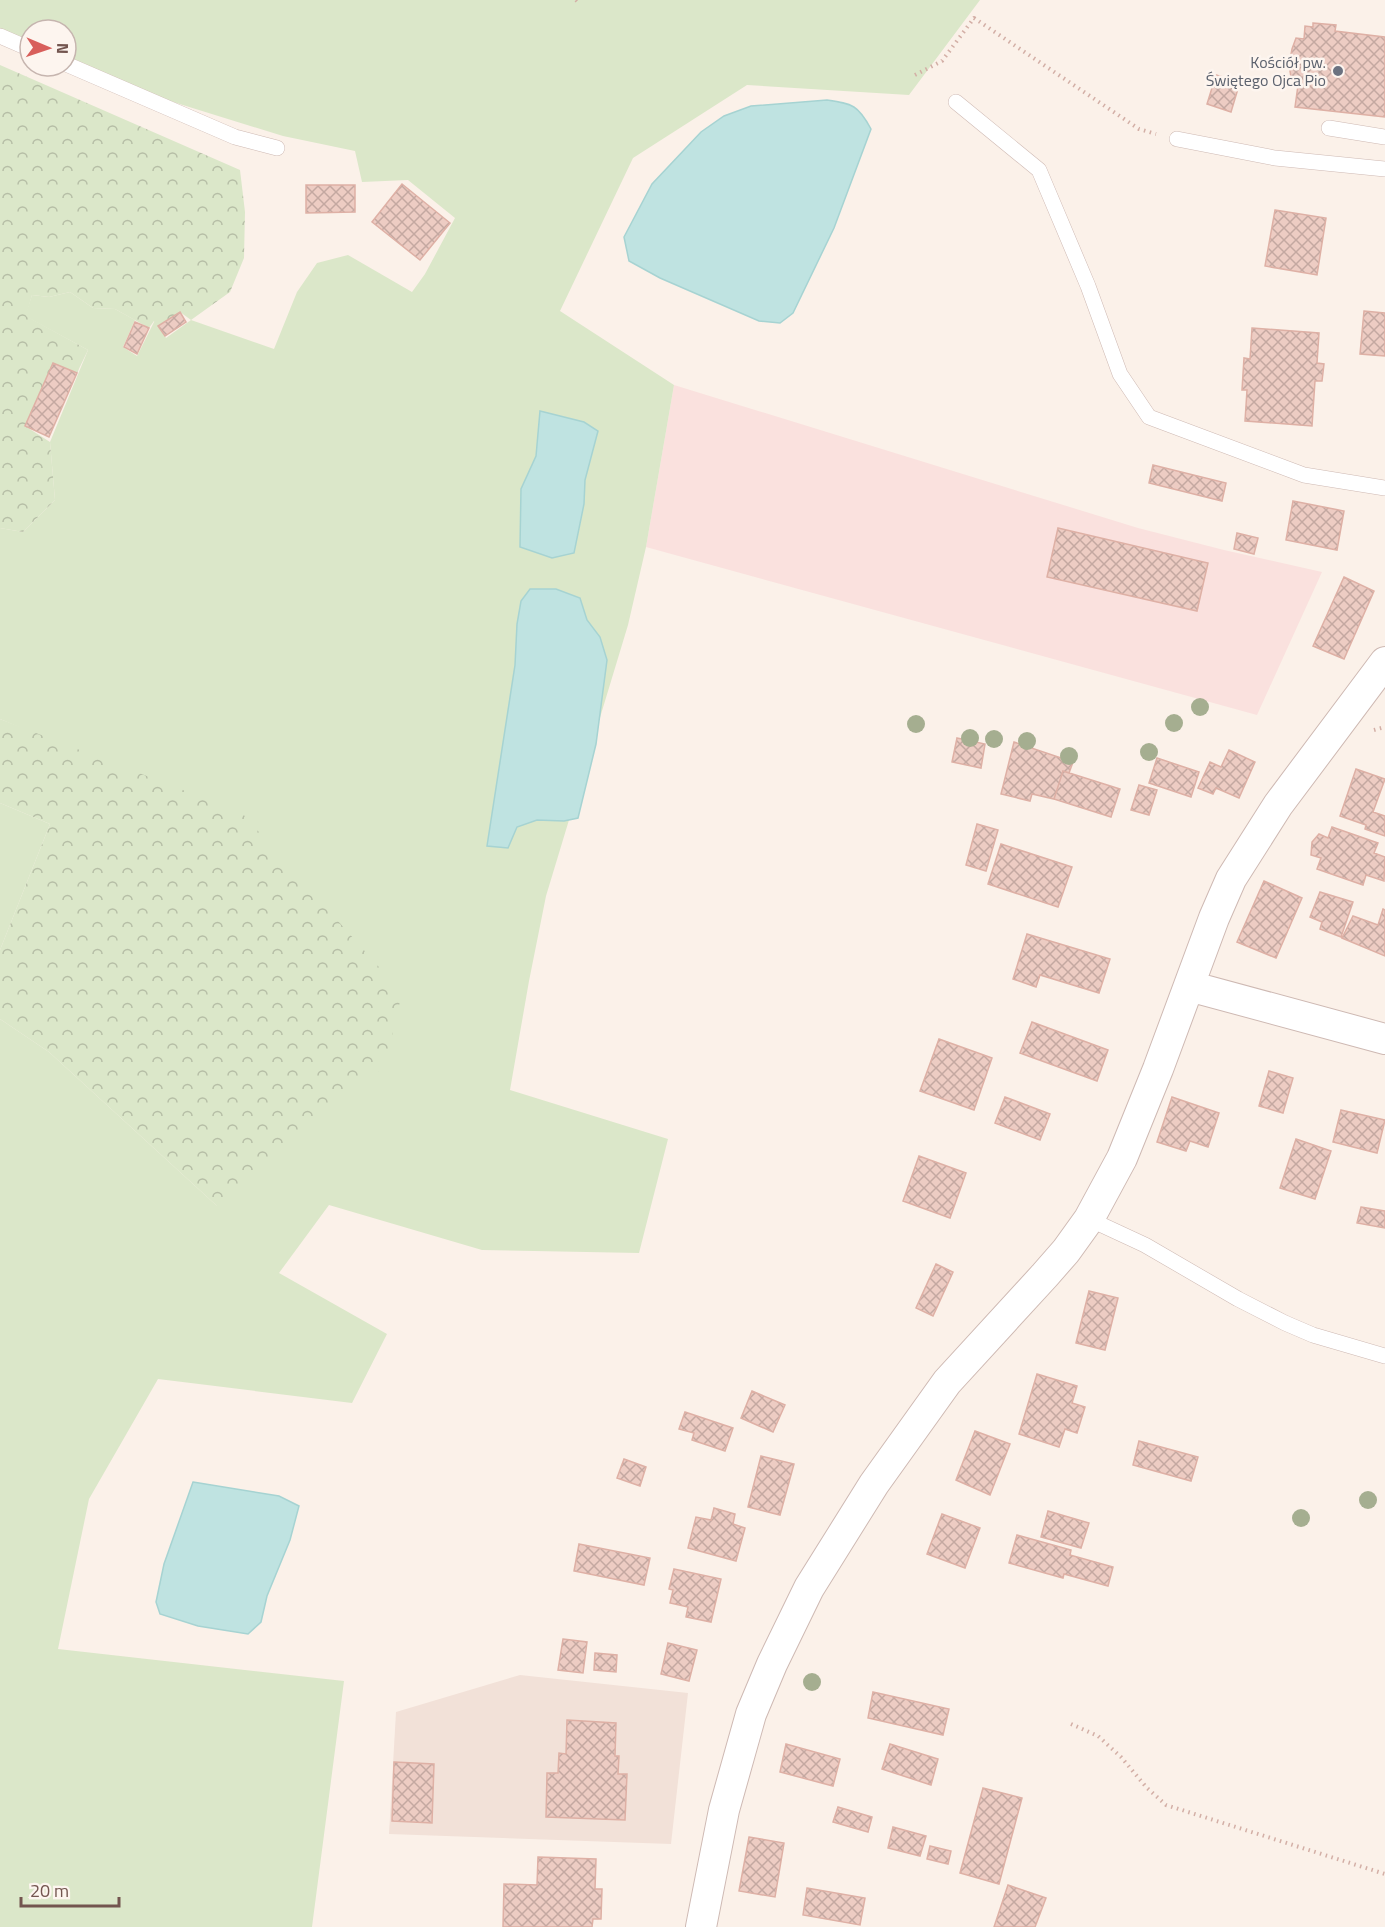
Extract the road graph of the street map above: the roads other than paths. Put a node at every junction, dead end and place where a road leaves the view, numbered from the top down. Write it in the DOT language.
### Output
graph roads {
  1 [pos="0,36"];
  2 [pos="18,44"];
  3 [pos="78,69"];
  4 [pos="956,102"];
  5 [pos="1329,128"];
  6 [pos="1385,137"];
  7 [pos="1177,139"];
  8 [pos="277,148"];
  9 [pos="1385,169"];
  10 [pos="1385,488"];
  11 [pos="1385,662"];
  12 [pos="1189,986"];
  13 [pos="1385,1039"];
  14 [pos="1089,1219"];
  15 [pos="1385,1356"];
  16 [pos="701,1927"];
  1 -- 2 [label="lane"];
  3 -- 8 [label="lane"];
  4 -- 10 [label="lane"];
  5 -- 6 [label="lane"];
  7 -- 9 [label="lane"];
  11 -- 12 [label="street"];
  12 -- 13 [label="street"];
  12 -- 14 [label="street"];
  14 -- 15 [label="lane"];
  14 -- 16 [label="street"];
}
